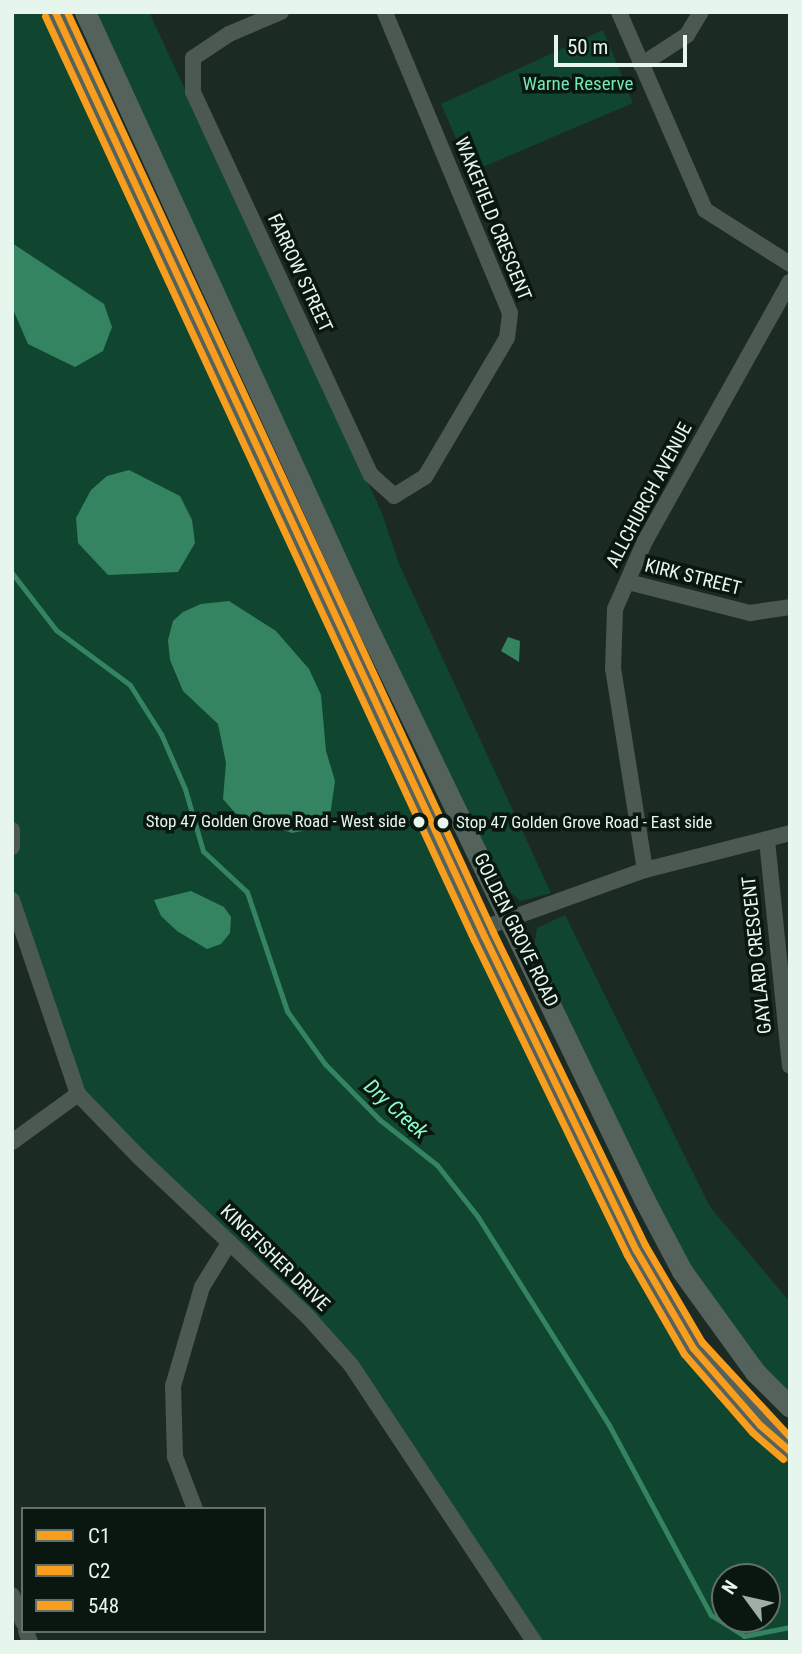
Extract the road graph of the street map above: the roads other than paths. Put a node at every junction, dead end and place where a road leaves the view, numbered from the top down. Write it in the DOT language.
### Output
graph roads {
  1 [pos="55,12"];
  2 [pos="85,12"];
  3 [pos="281,12"];
  4 [pos="385,12"];
  5 [pos="618,12"];
  6 [pos="701,12"];
  7 [pos="641,65"];
  8 [pos="790,264"];
  9 [pos="790,282"];
  10 [pos="394,496"];
  11 [pos="628,582"];
  12 [pos="790,607"];
  13 [pos="12,830"];
  14 [pos="790,833"];
  15 [pos="767,839"];
  16 [pos="12,847"];
  17 [pos="645,870"];
  18 [pos="12,900"];
  19 [pos="511,917"];
  20 [pos="481,929"];
  21 [pos="789,1060"];
  22 [pos="78,1094"];
  23 [pos="12,1142"];
  24 [pos="229,1243"];
  25 [pos="790,1406"];
  26 [pos="790,1451"];
  27 [pos="194,1507"];
  28 [pos="12,1595"];
  29 [pos="21,1623"];
  30 [pos="534,1642"];
  1 -- 20 [label="main road, GOLDEN GROVE ROAD"];
  2 -- 19 [label="main road, GOLDEN GROVE ROAD"];
  3 -- 10 [label="street, FARROW STREET"];
  4 -- 10 [label="street, WAKEFIELD CRESCENT"];
  5 -- 7 [label="street"];
  6 -- 7 [label="street"];
  7 -- 8 [label="street"];
  9 -- 11 [label="street, ALLCHURCH AVENUE"];
  11 -- 12 [label="street, KIRK STREET"];
  11 -- 17 [label="street, ALLCHURCH AVENUE"];
  13 -- 16 [label="street"];
  14 -- 15 [label="street"];
  15 -- 17 [label="street"];
  15 -- 21 [label="street, GAYLARD CRESCENT"];
  17 -- 19 [label="street"];
  18 -- 22 [label="street, KINGFISHER DRIVE"];
  19 -- 20 [label="street"];
  19 -- 25 [label="main road, GOLDEN GROVE ROAD"];
  20 -- 26 [label="main road, GOLDEN GROVE ROAD"];
  22 -- 23 [label="street"];
  22 -- 24 [label="street, KINGFISHER DRIVE"];
  24 -- 27 [label="street"];
  24 -- 30 [label="street, KINGFISHER DRIVE"];
  28 -- 29 [label="street"];
}
